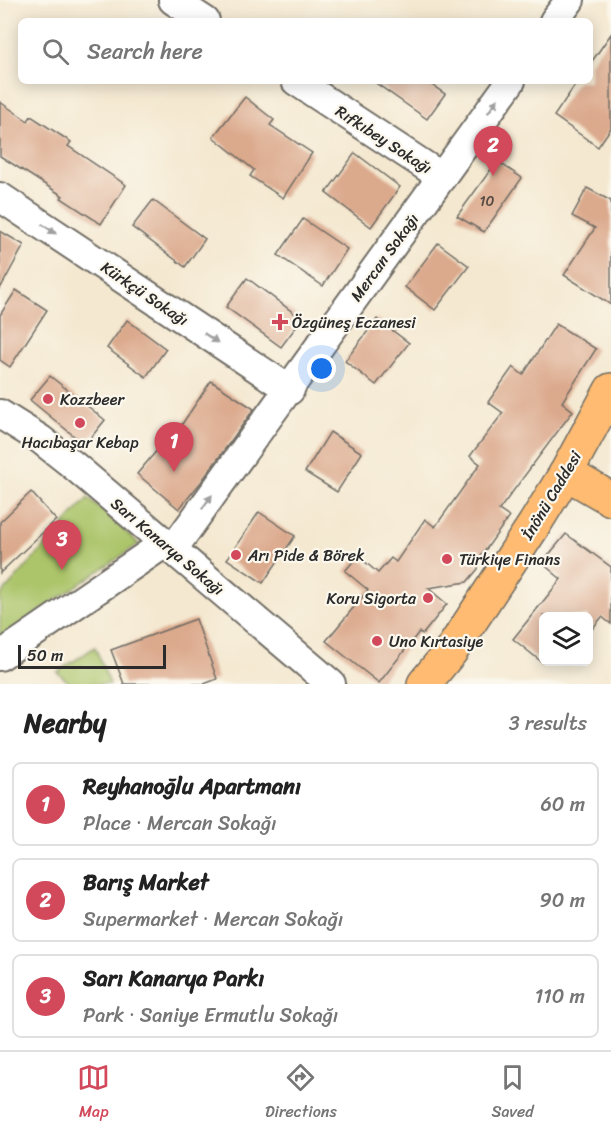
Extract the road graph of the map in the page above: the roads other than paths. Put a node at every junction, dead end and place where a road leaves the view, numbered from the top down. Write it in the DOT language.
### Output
graph roads {
  1 [pos="173,0"];
  2 [pos="570,0"];
  3 [pos="200,18"];
  4 [pos="556,18"];
  5 [pos="301,84"];
  6 [pos="509,84"];
  7 [pos="442,177"];
  8 [pos="0,197"];
  9 [pos="290,390"];
  10 [pos="611,390"];
  11 [pos="0,414"];
  12 [pos="611,425"];
  13 [pos="573,478"];
  14 [pos="611,499"];
  15 [pos="169,546"];
  16 [pos="0,656"];
  17 [pos="331,684"];
  18 [pos="424,684"];
  19 [pos="452,684"];
  1 -- 3 [label="street"];
  2 -- 4 [label="street"];
  5 -- 7 [label="street, Rıfkıbey Sokağı"];
  7 -- 6 [label="street, Mercan Sokağı, one-way"];
  7 -- 9 [label="street, Mercan Sokağı"];
  8 -- 9 [label="street, Kürkçü Sokağı, one-way"];
  15 -- 9 [label="street, Mercan Sokağı, one-way"];
  10 -- 13 [label="main road, İnönü Caddesi"];
  11 -- 15 [label="street, Sarı Kanarya Sokağı"];
  12 -- 13 [label="main road, İnönü Caddesi"];
  13 -- 14 [label="main road"];
  13 -- 18 [label="main road, İnönü Caddesi"];
  13 -- 19 [label="main road, İnönü Caddesi"];
  15 -- 16 [label="street, Mercan Sokağı"];
  15 -- 17 [label="street, Sarı Kanarya Sokağı"];
}
